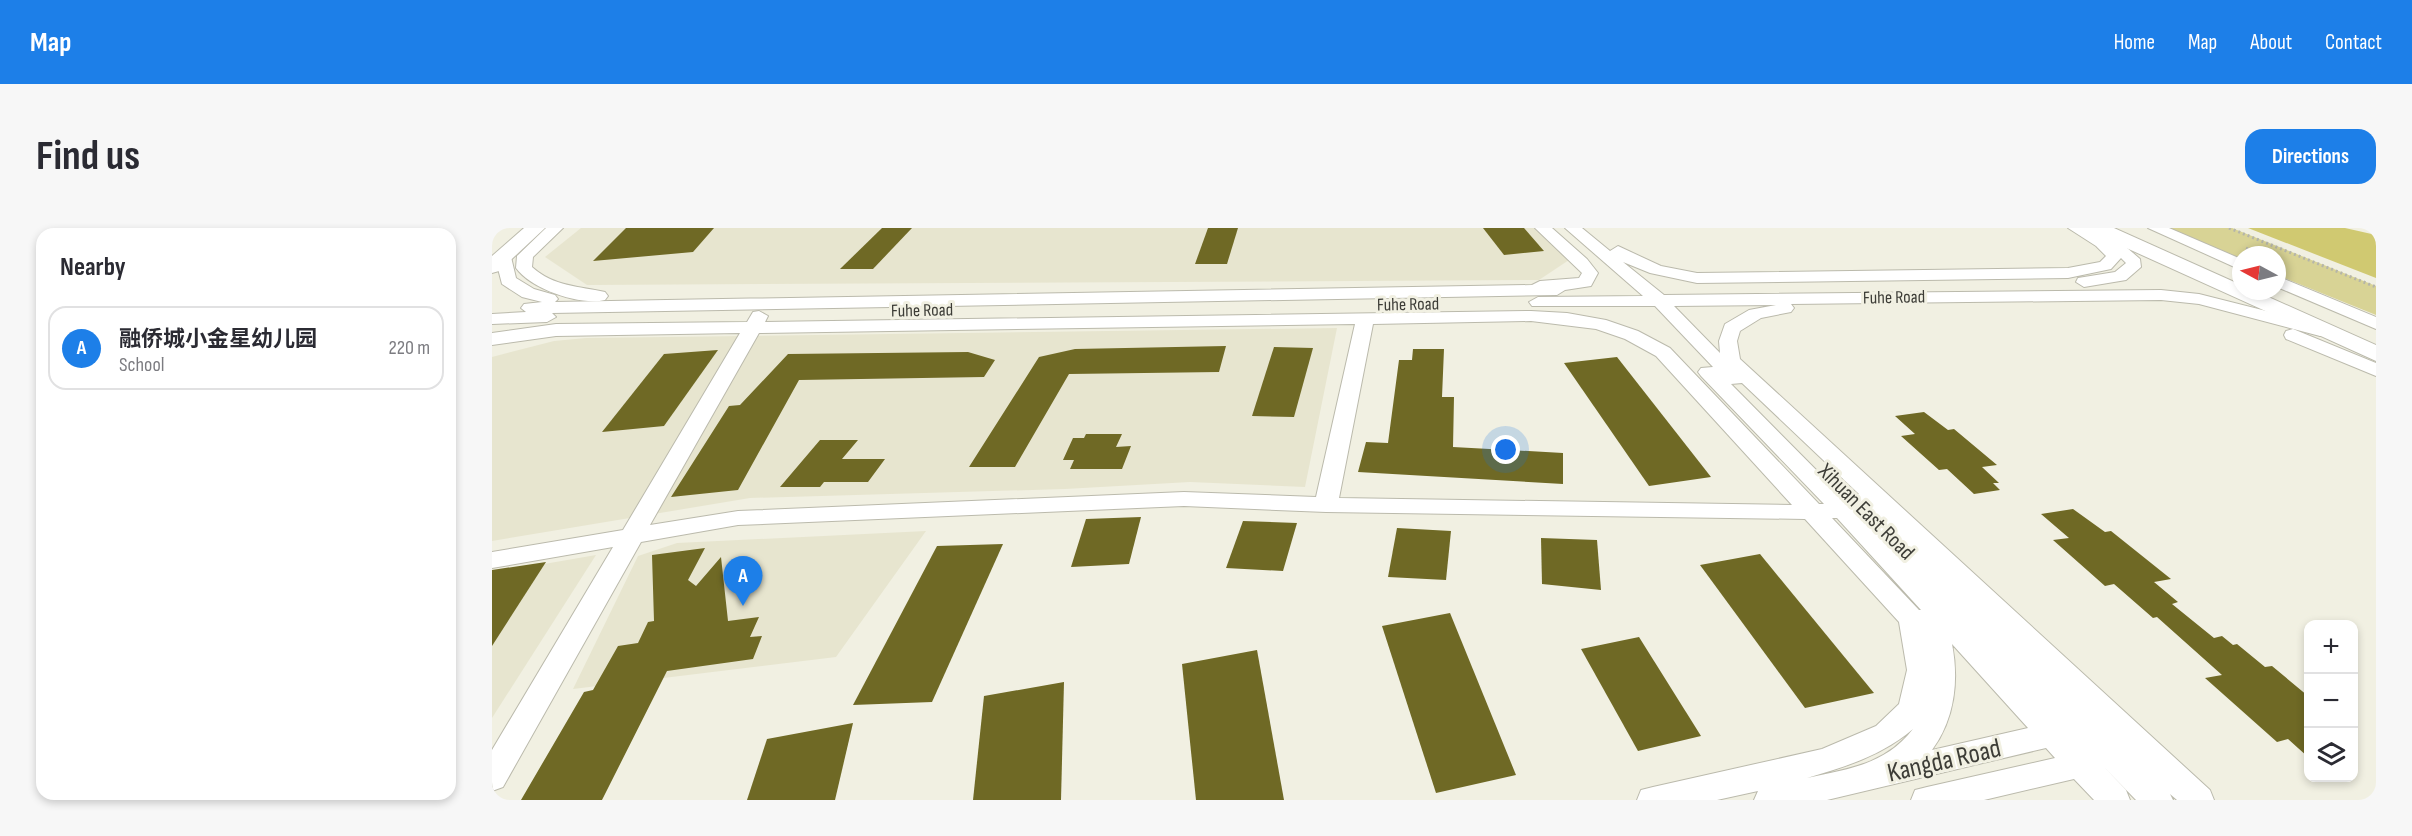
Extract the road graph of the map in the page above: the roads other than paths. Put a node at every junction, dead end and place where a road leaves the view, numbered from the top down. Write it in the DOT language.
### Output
graph roads {
  1 [pos="508,228"];
  2 [pos="535,228"];
  3 [pos="555,228"];
  4 [pos="1543,228"];
  5 [pos="1556,228"];
  6 [pos="1573,228"];
  7 [pos="1589,228"];
  8 [pos="2076,228"];
  9 [pos="2096,228"];
  10 [pos="2133,228"];
  11 [pos="2156,228"];
  12 [pos="496,256"];
  13 [pos="2232,262"];
  14 [pos="2232,272"];
  15 [pos="2286,285"];
  16 [pos="1642,294"];
  17 [pos="2286,296"];
  18 [pos="1762,299"];
  19 [pos="1509,303"];
  20 [pos="629,307"];
  21 [pos="492,309"];
  22 [pos="610,314"];
  23 [pos="1365,318"];
  24 [pos="492,319"];
  25 [pos="756,320"];
  26 [pos="2376,324"];
  27 [pos="2320,330"];
  28 [pos="492,333"];
  29 [pos="2376,336"];
  30 [pos="492,339"];
  31 [pos="2376,354"];
  32 [pos="1699,363"];
  33 [pos="2376,370"];
  34 [pos="1734,378"];
  35 [pos="1326,505"];
  36 [pos="1843,510"];
  37 [pos="1814,512"];
  38 [pos="632,534"];
  39 [pos="492,560"];
  40 [pos="1908,580"];
  41 [pos="2084,728"];
  42 [pos="2052,735"];
  43 [pos="2113,757"];
  44 [pos="2080,764"];
  45 [pos="1876,776"];
  46 [pos="492,778"];
  47 [pos="1653,800"];
  48 [pos="1770,800"];
  49 [pos="1927,800"];
  50 [pos="2114,800"];
  51 [pos="2157,800"];
  52 [pos="2198,800"];
  1 -- 12 [label="main road"];
  2 -- 12 [label="main road"];
  3 -- 4 [label="street"];
  5 -- 16 [label="street, Xihuan East Road"];
  6 -- 16 [label="street, Xihuan East Road"];
  7 -- 8 [label="street"];
  9 -- 16 [label="street, Fuhe Road"];
  9 -- 27 [label="main road"];
  10 -- 14 [label="main road"];
  11 -- 13 [label="street"];
  12 -- 20 [label="street"];
  15 -- 26 [label="street"];
  16 -- 18 [label="street, Fuhe Road"];
  16 -- 19 [label="street, Fuhe Road"];
  16 -- 20 [label="street, Fuhe Road"];
  16 -- 32 [label="street, Xihuan East Road"];
  16 -- 34 [label="street, Xihuan East Road"];
  17 -- 29 [label="main road"];
  18 -- 27 [label="street, Fuhe Road"];
  18 -- 34 [label="street"];
  19 -- 25 [label="street, Fuhe Road"];
  19 -- 32 [label="street"];
  20 -- 21 [label="street, Fuhe Road"];
  22 -- 24 [label="street, Fuhe Road"];
  22 -- 25 [label="street, Fuhe Road"];
  22 -- 28 [label="street"];
  23 -- 25 [label="street"];
  23 -- 35 [label="street"];
  23 -- 37 [label="street"];
  25 -- 30 [label="street"];
  25 -- 38 [label="street"];
  27 -- 31 [label="main road"];
  32 -- 36 [label="street, Xihuan East Road"];
  33 -- 52 [label="street"];
  34 -- 41 [label="street, Xihuan East Road"];
  35 -- 37 [label="street"];
  35 -- 38 [label="street"];
  36 -- 37 [label="street"];
  36 -- 40 [label="street, Xihuan East Road"];
  37 -- 47 [label="street"];
  38 -- 39 [label="street"];
  38 -- 46 [label="street"];
  40 -- 42 [label="street, Xihuan East Road"];
  40 -- 45 [label="street"];
  41 -- 42 [label="street, Kangda Road"];
  41 -- 43 [label="street, Xihuan East Road"];
  42 -- 44 [label="street, Xihuan East Road"];
  42 -- 45 [label="street, Kangda Road"];
  43 -- 44 [label="street, Kangda Road"];
  43 -- 51 [label="street, Xihuan East Road"];
  44 -- 49 [label="street, Kangda Road"];
  44 -- 50 [label="street, Xihuan East Road"];
  45 -- 48 [label="street, Kangda Road"];
}
